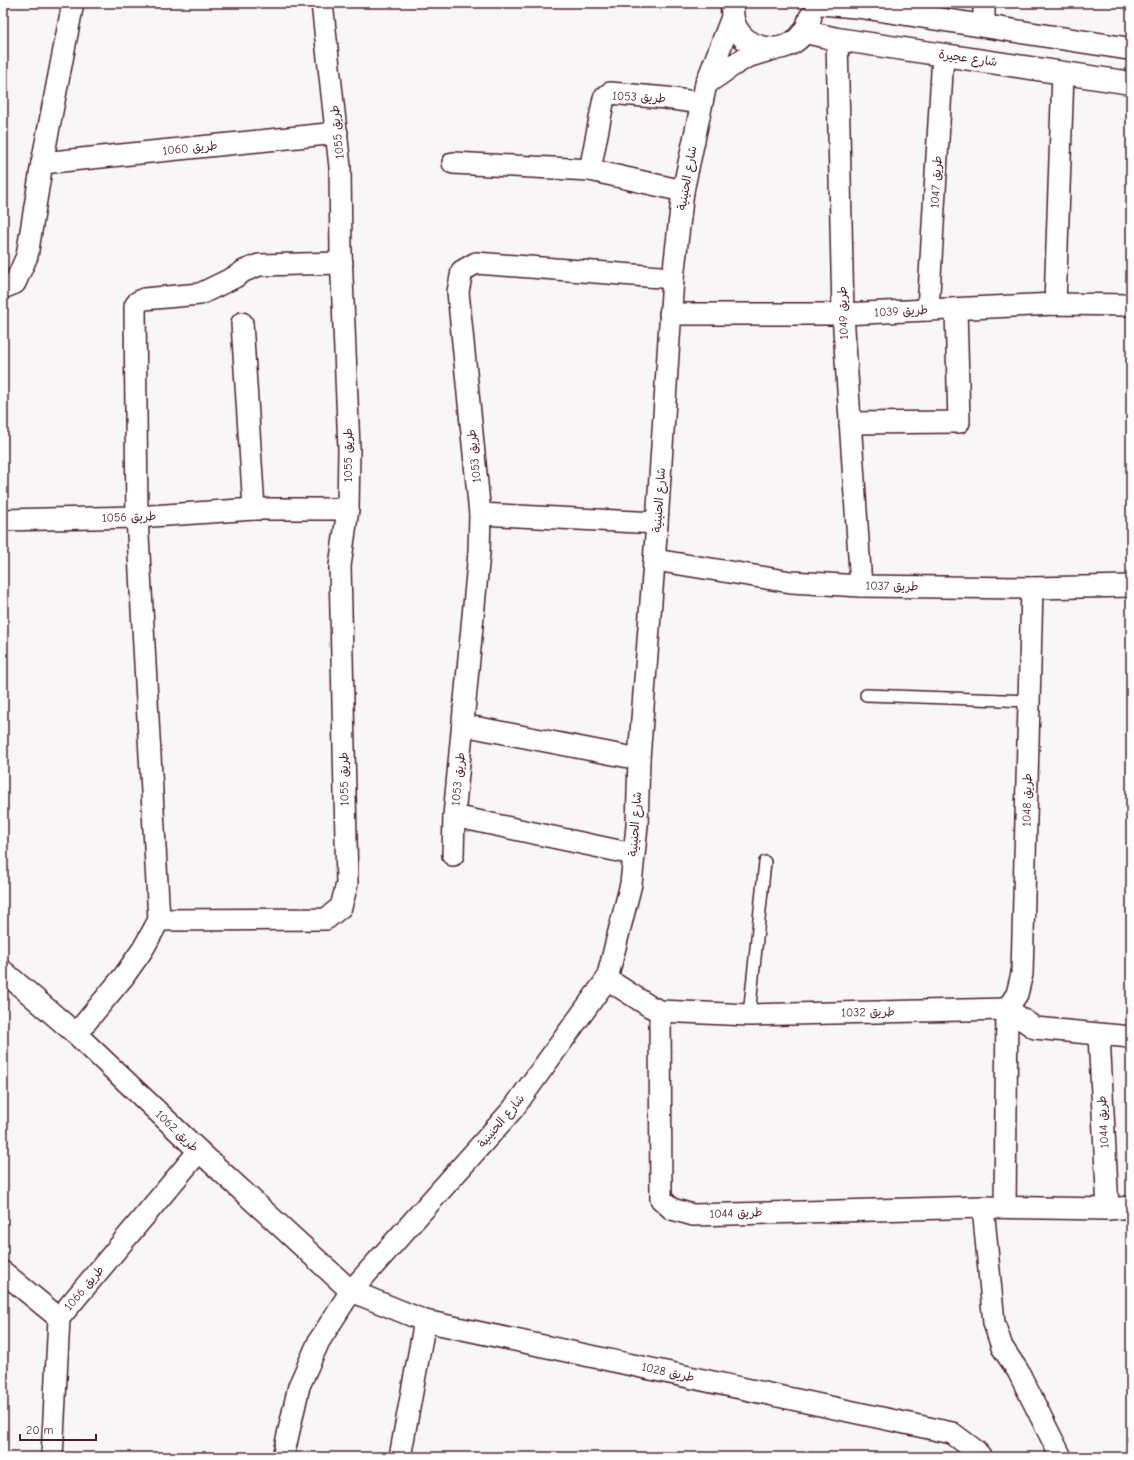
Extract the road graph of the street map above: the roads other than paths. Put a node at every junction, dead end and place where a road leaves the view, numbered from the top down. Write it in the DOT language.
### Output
graph roads {
  1 [pos="73,3"];
  2 [pos="322,3"];
  3 [pos="811,3"];
  4 [pos="816,3"];
  5 [pos="984,3"];
  6 [pos="729,8"];
  7 [pos="984,26"];
  8 [pos="805,32"];
  9 [pos="837,39"];
  10 [pos="773,49"];
  11 [pos="1131,49"];
  12 [pos="944,55"];
  13 [pos="1064,72"];
  14 [pos="1131,82"];
  15 [pos="703,93"];
  16 [pos="337,133"];
  17 [pos="42,162"];
  18 [pos="453,163"];
  19 [pos="590,170"];
  20 [pos="683,191"];
  21 [pos="342,263"];
  22 [pos="673,278"];
  23 [pos="3,288"];
  24 [pos="1055,304"];
  25 [pos="1131,305"];
  26 [pos="956,309"];
  27 [pos="928,310"];
  28 [pos="670,314"];
  29 [pos="843,314"];
  30 [pos="242,323"];
  31 [pos="850,424"];
  32 [pos="254,509"];
  33 [pos="348,509"];
  34 [pos="480,514"];
  35 [pos="137,517"];
  36 [pos="3,520"];
  37 [pos="657,523"];
  38 [pos="655,560"];
  39 [pos="861,586"];
  40 [pos="1131,586"];
  41 [pos="1032,588"];
  42 [pos="866,695"];
  43 [pos="1030,701"];
  44 [pos="463,725"];
  45 [pos="639,759"];
  46 [pos="454,816"];
  47 [pos="453,854"];
  48 [pos="633,854"];
  49 [pos="765,862"];
  50 [pos="158,920"];
  51 [pos="3,971"];
  52 [pos="607,980"];
  53 [pos="1007,1008"];
  54 [pos="660,1011"];
  55 [pos="749,1015"];
  56 [pos="76,1034"];
  57 [pos="1099,1035"];
  58 [pos="1131,1037"];
  59 [pos="198,1151"];
  60 [pos="1005,1206"];
  61 [pos="983,1207"];
  62 [pos="1131,1207"];
  63 [pos="1108,1209"];
  64 [pos="3,1272"];
  65 [pos="351,1291"];
  66 [pos="59,1318"];
  67 [pos="425,1321"];
  68 [pos="52,1457"];
  69 [pos="283,1457"];
  70 [pos="400,1457"];
  71 [pos="981,1457"];
  72 [pos="1061,1457"];
  1 -- 17 [label="street"];
  2 -- 16 [label="street, طريق 1055"];
  3 -- 8 [label="street"];
  4 -- 7 [label="street"];
  5 -- 7 [label="street"];
  6 -- 10 [label="street"];
  6 -- 15 [label="street, شارع الحنينية"];
  7 -- 11 [label="street"];
  8 -- 9 [label="street, شارع عجيرة"];
  8 -- 10 [label="street"];
  9 -- 12 [label="street, شارع عجيرة"];
  9 -- 29 [label="street, طريق 1049"];
  10 -- 15 [label="street"];
  12 -- 13 [label="street, شارع عجيرة"];
  12 -- 27 [label="street, طريق 1047"];
  13 -- 14 [label="street, شارع عجيرة"];
  13 -- 24 [label="street"];
  15 -- 19 [label="street, طريق 1053"];
  15 -- 20 [label="street, شارع الحنينية"];
  16 -- 17 [label="street, طريق 1060"];
  16 -- 21 [label="street, طريق 1055"];
  17 -- 23 [label="street"];
  18 -- 19 [label="street"];
  19 -- 20 [label="street"];
  20 -- 22 [label="street, شارع الحنينية"];
  21 -- 33 [label="street, طريق 1055"];
  21 -- 35 [label="street"];
  22 -- 28 [label="street, شارع الحنينية"];
  22 -- 34 [label="street, طريق 1053"];
  24 -- 25 [label="street, طريق 1039"];
  24 -- 26 [label="street, طريق 1039"];
  26 -- 27 [label="street, طريق 1039"];
  26 -- 31 [label="street"];
  27 -- 29 [label="street, طريق 1039"];
  28 -- 29 [label="street, طريق 1039"];
  28 -- 37 [label="street, شارع الحنينية"];
  29 -- 31 [label="street, طريق 1049"];
  30 -- 32 [label="street"];
  31 -- 39 [label="street, طريق 1049"];
  32 -- 33 [label="street, طريق 1056"];
  32 -- 35 [label="street, طريق 1056"];
  33 -- 50 [label="street, طريق 1055"];
  34 -- 37 [label="street"];
  34 -- 44 [label="street, طريق 1053"];
  35 -- 36 [label="street, طريق 1056"];
  35 -- 50 [label="street"];
  37 -- 38 [label="street, شارع الحنينية"];
  38 -- 39 [label="street, طريق 1037"];
  38 -- 45 [label="street, شارع الحنينية"];
  39 -- 41 [label="street, طريق 1037"];
  40 -- 41 [label="street, طريق 1037"];
  41 -- 43 [label="street, طريق 1048"];
  42 -- 43 [label="lane"];
  43 -- 53 [label="street, طريق 1048"];
  44 -- 45 [label="street"];
  44 -- 46 [label="street, طريق 1053"];
  45 -- 48 [label="street, شارع الحنينية"];
  46 -- 47 [label="street, طريق 1053"];
  46 -- 48 [label="street"];
  48 -- 52 [label="street, شارع الحنينية"];
  49 -- 55 [label="lane"];
  50 -- 56 [label="street"];
  51 -- 56 [label="street, طريق 1062"];
  52 -- 54 [label="street, طريق 1032"];
  52 -- 65 [label="street, شارع الحنينية"];
  53 -- 55 [label="street, طريق 1032"];
  53 -- 57 [label="street"];
  53 -- 60 [label="street"];
  54 -- 55 [label="street, طريق 1032"];
  54 -- 61 [label="street, طريق 1044"];
  56 -- 59 [label="street, طريق 1062"];
  57 -- 58 [label="street"];
  57 -- 63 [label="street, طريق 1044"];
  59 -- 65 [label="street, طريق 1062"];
  59 -- 66 [label="street, طريق 1066"];
  60 -- 61 [label="street, طريق 1044"];
  60 -- 63 [label="street, طريق 1044"];
  61 -- 72 [label="street"];
  62 -- 63 [label="street, طريق 1044"];
  64 -- 66 [label="street"];
  65 -- 67 [label="street, طريق 1028"];
  65 -- 69 [label="street, شارع الحنينية"];
  66 -- 68 [label="street, طريق 1066"];
  67 -- 70 [label="street"];
  67 -- 71 [label="street, طريق 1028"];
}
